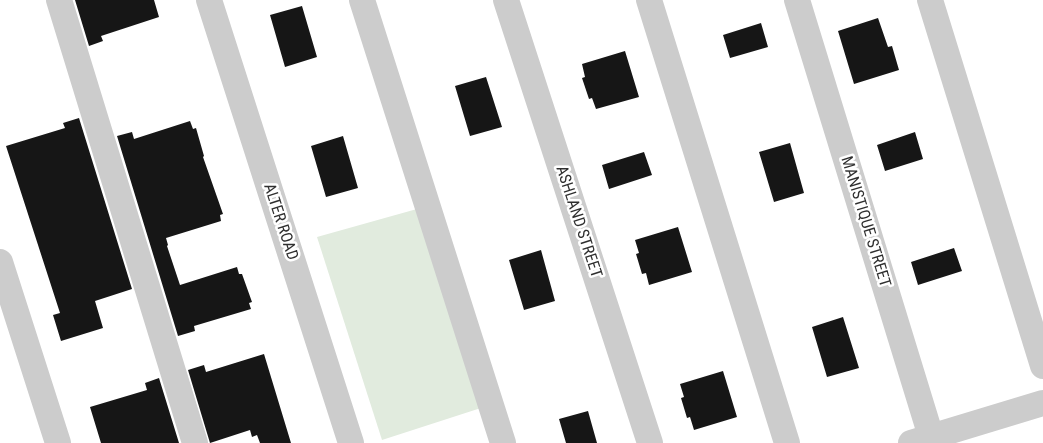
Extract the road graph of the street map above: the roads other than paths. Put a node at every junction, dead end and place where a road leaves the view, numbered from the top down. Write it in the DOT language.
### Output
graph roads {
  1 [pos="59,0"];
  2 [pos="209,0"];
  3 [pos="362,0"];
  4 [pos="506,0"];
  5 [pos="649,0"];
  6 [pos="797,0"];
  7 [pos="930,0"];
  8 [pos="0,262"];
  9 [pos="1043,366"];
  10 [pos="1043,403"];
  11 [pos="925,441"];
  12 [pos="58,443"];
  13 [pos="195,443"];
  14 [pos="351,443"];
  15 [pos="503,443"];
  16 [pos="650,443"];
  17 [pos="787,443"];
  1 -- 13 [label="street"];
  2 -- 14 [label="street, ALTER ROAD"];
  3 -- 15 [label="street"];
  4 -- 16 [label="street, ASHLAND STREET"];
  5 -- 17 [label="street"];
  6 -- 11 [label="street, MANISTIQUE STREET"];
  7 -- 9 [label="street"];
  8 -- 12 [label="street"];
  10 -- 11 [label="street"];
}
